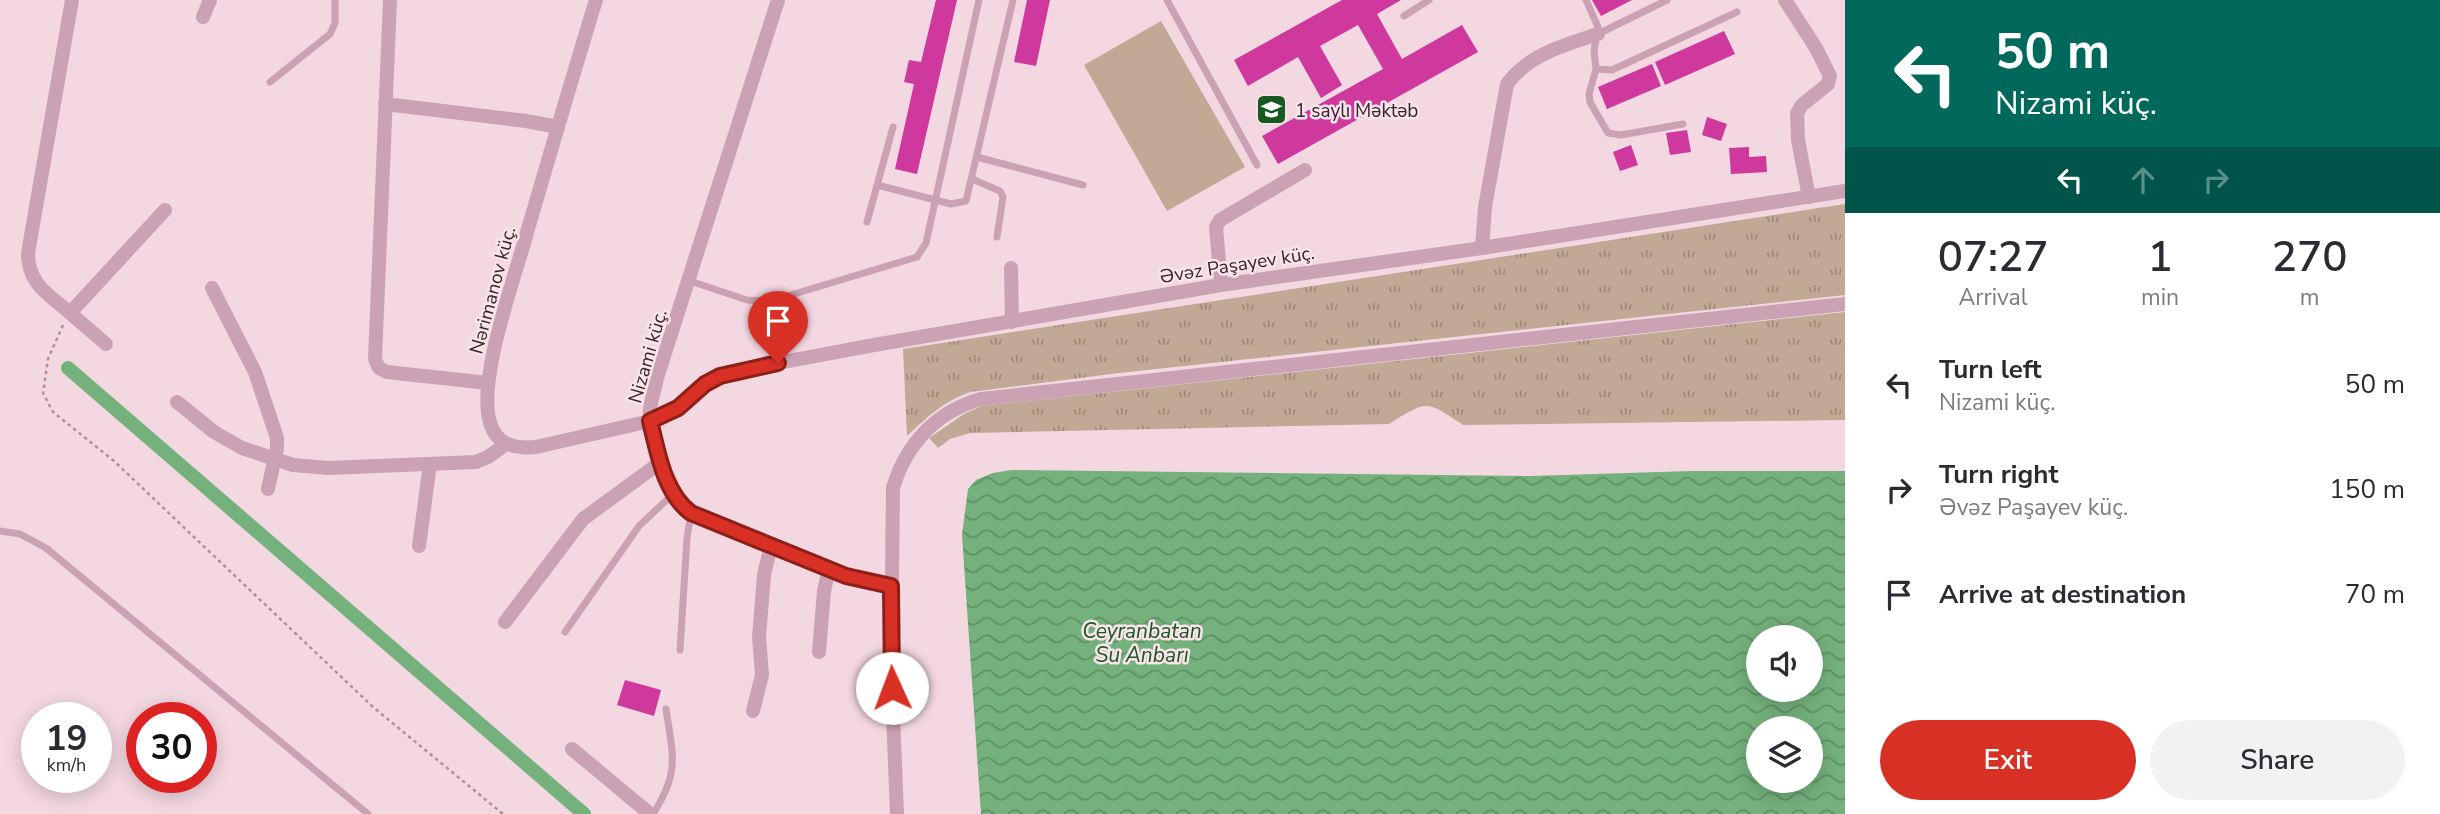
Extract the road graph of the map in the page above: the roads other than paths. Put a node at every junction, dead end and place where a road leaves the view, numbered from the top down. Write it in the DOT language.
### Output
graph roads {
  1 [pos="72,0"];
  2 [pos="210,0"];
  3 [pos="335,0"];
  4 [pos="390,0"];
  5 [pos="596,0"];
  6 [pos="778,0"];
  7 [pos="979,0"];
  8 [pos="1013,0"];
  9 [pos="1167,0"];
  10 [pos="1429,0"];
  11 [pos="1586,0"];
  12 [pos="1667,0"];
  13 [pos="1785,0"];
  14 [pos="1737,12"];
  15 [pos="1404,16"];
  16 [pos="203,17"];
  17 [pos="1598,34"];
  18 [pos="1596,69"];
  19 [pos="271,82"];
  20 [pos="385,104"];
  21 [pos="1683,124"];
  22 [pos="558,127"];
  23 [pos="893,127"];
  24 [pos="977,157"];
  25 [pos="1257,165"];
  26 [pos="1305,170"];
  27 [pos="972,179"];
  28 [pos="877,185"];
  29 [pos="1083,185"];
  30 [pos="1845,191"];
  31 [pos="1809,197"];
  32 [pos="934,201"];
  33 [pos="164,211"];
  34 [pos="867,222"];
  35 [pos="997,237"];
  36 [pos="1482,248"];
  37 [pos="1011,268"];
  38 [pos="690,281"];
  39 [pos="1221,285"];
  40 [pos="212,288"];
  41 [pos="1845,304"];
  42 [pos="69,313"];
  43 [pos="1012,322"];
  44 [pos="106,344"];
  45 [pos="488,383"];
  46 [pos="177,402"];
  47 [pos="650,421"];
  48 [pos="506,444"];
  49 [pos="274,460"];
  50 [pos="661,462"];
  51 [pos="430,464"];
  52 [pos="268,489"];
  53 [pos="673,494"];
  54 [pos="691,513"];
  55 [pos="0,531"];
  56 [pos="771,545"];
  57 [pos="419,546"];
  58 [pos="830,569"];
  59 [pos="891,586"];
  60 [pos="505,622"];
  61 [pos="565,632"];
  62 [pos="680,650"];
  63 [pos="819,652"];
  64 [pos="666,709"];
  65 [pos="753,711"];
  66 [pos="572,749"];
  67 [pos="368,814"];
  68 [pos="651,814"];
  69 [pos="897,814"];
  1 -- 42 [label="street"];
  2 -- 16 [label="street"];
  3 -- 19 [label="lane"];
  4 -- 20 [label="street"];
  5 -- 22 [label="street, Nərimanov küç."];
  6 -- 38 [label="street, Nizami küç."];
  7 -- 32 [label="lane"];
  8 -- 24 [label="lane"];
  9 -- 25 [label="lane"];
  10 -- 15 [label="lane"];
  11 -- 17 [label="lane"];
  12 -- 17 [label="lane"];
  13 -- 31 [label="street"];
  14 -- 18 [label="lane"];
  17 -- 18 [label="lane"];
  17 -- 36 [label="street"];
  18 -- 21 [label="lane"];
  20 -- 22 [label="street"];
  20 -- 45 [label="street"];
  22 -- 45 [label="street, Nərimanov küç."];
  23 -- 28 [label="lane"];
  24 -- 27 [label="lane"];
  24 -- 29 [label="lane"];
  26 -- 39 [label="street"];
  27 -- 32 [label="lane"];
  27 -- 35 [label="lane"];
  28 -- 32 [label="lane"];
  28 -- 34 [label="lane"];
  30 -- 31 [label="street, Əvəz Paşayev küç."];
  31 -- 36 [label="street, Əvəz Paşayev küç."];
  32 -- 38 [label="lane"];
  33 -- 42 [label="street"];
  36 -- 39 [label="street, Əvəz Paşayev küç."];
  37 -- 43 [label="street"];
  38 -- 47 [label="street, Nizami küç."];
  39 -- 43 [label="street, Əvəz Paşayev küç."];
  40 -- 49 [label="street"];
  41 -- 59 [label="street"];
  42 -- 44 [label="street"];
  43 -- 47 [label="street, Əvəz Paşayev küç."];
  45 -- 48 [label="street, Nərimanov küç."];
  46 -- 49 [label="street"];
  47 -- 48 [label="street"];
  47 -- 50 [label="street, Nizami küç."];
  48 -- 51 [label="street"];
  49 -- 51 [label="street"];
  49 -- 52 [label="street"];
  50 -- 53 [label="street, Nizami küç."];
  50 -- 60 [label="street"];
  51 -- 57 [label="street"];
  53 -- 54 [label="street, Nizami küç."];
  53 -- 61 [label="lane"];
  54 -- 56 [label="street, Nizami küç."];
  54 -- 62 [label="lane"];
  55 -- 67 [label="lane"];
  56 -- 58 [label="street, Nizami küç."];
  56 -- 65 [label="street"];
  58 -- 59 [label="street, Nizami küç."];
  58 -- 63 [label="street"];
  59 -- 69 [label="street"];
  64 -- 68 [label="lane"];
  66 -- 68 [label="street"];
}
